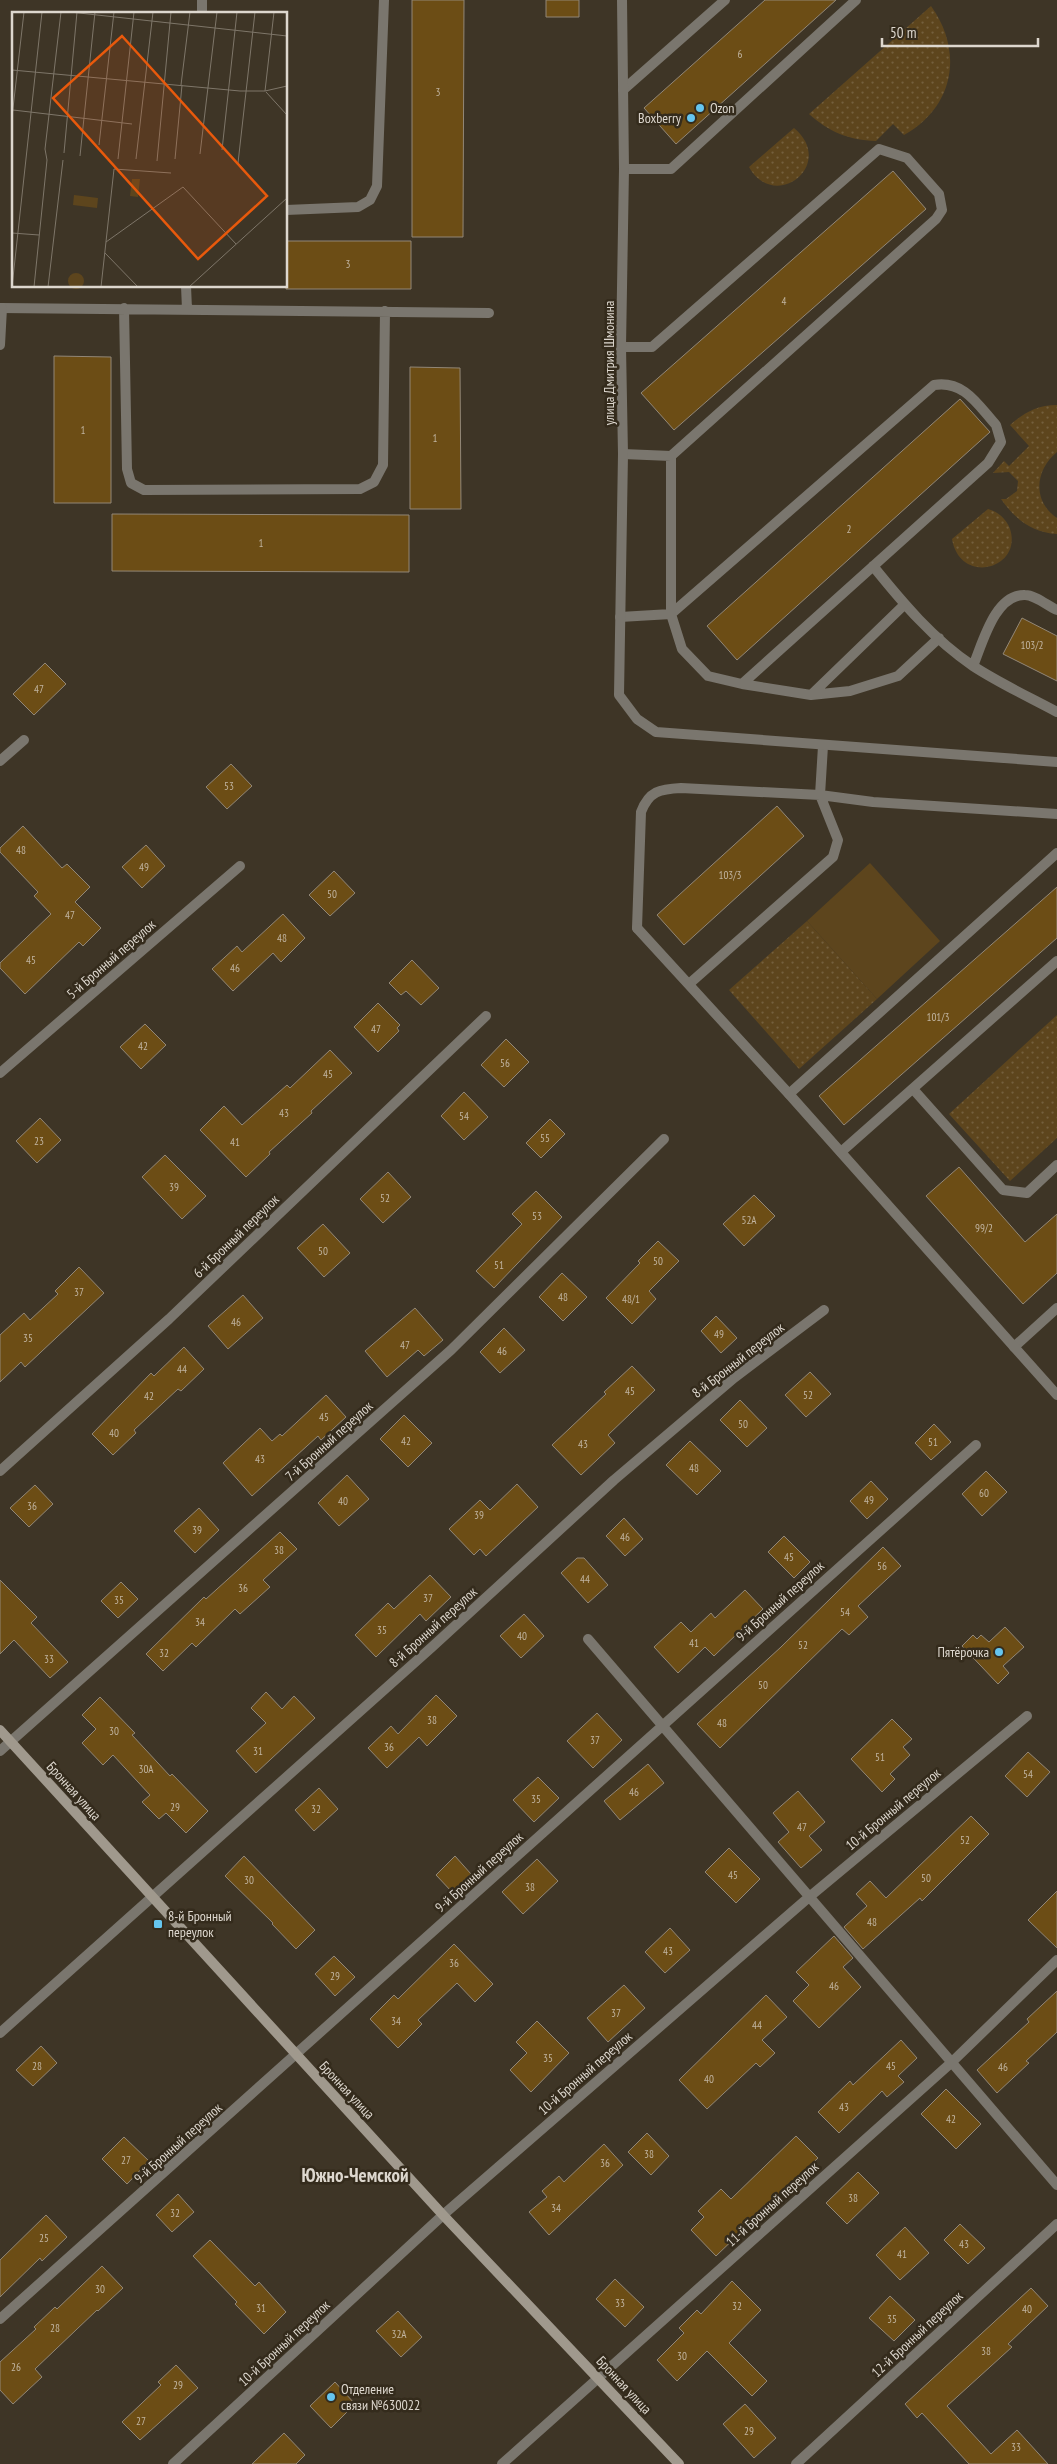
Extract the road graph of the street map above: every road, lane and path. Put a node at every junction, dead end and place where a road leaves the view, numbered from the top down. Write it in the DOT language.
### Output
graph roads {
  1 [pos="384,0"];
  2 [pos="622,0"];
  3 [pos="725,0"];
  4 [pos="856,0"];
  5 [pos="623,90"];
  6 [pos="624,170"];
  7 [pos="288,210"];
  8 [pos="186,288"];
  9 [pos="1,308"];
  10 [pos="124,308"];
  11 [pos="187,309"];
  12 [pos="385,311"];
  13 [pos="489,313"];
  14 [pos="0,345"];
  15 [pos="621,347"];
  16 [pos="623,454"];
  17 [pos="671,456"];
  18 [pos="873,566"];
  19 [pos="904,605"];
  20 [pos="1057,610"];
  21 [pos="671,614"];
  22 [pos="620,617"];
  23 [pos="939,638"];
  24 [pos="973,666"];
  25 [pos="742,684"];
  26 [pos="811,695"];
  27 [pos="1057,712"];
  28 [pos="24,740"];
  29 [pos="823,746"];
  30 [pos="0,761"];
  31 [pos="1057,762"];
  32 [pos="820,795"];
  33 [pos="1057,814"];
  34 [pos="1057,853"];
  35 [pos="240,866"];
  36 [pos="1057,961"];
  37 [pos="689,984"];
  38 [pos="486,1016"];
  39 [pos="0,1073"];
  40 [pos="913,1089"];
  41 [pos="789,1094"];
  42 [pos="664,1139"];
  43 [pos="841,1152"];
  44 [pos="1057,1165"];
  45 [pos="1057,1308"];
  46 [pos="824,1310"];
  47 [pos="1014,1347"];
  48 [pos="1057,1395"];
  49 [pos="976,1445"];
  50 [pos="0,1472"];
  51 [pos="588,1639"];
  52 [pos="1027,1716"];
  53 [pos="661,1725"];
  54 [pos="0,1730"];
  55 [pos="11,1742"];
  56 [pos="0,1751"];
  57 [pos="152,1896"];
  58 [pos="808,1898"];
  59 [pos="1057,1960"];
  60 [pos="0,2033"];
  61 [pos="296,2056"];
  62 [pos="952,2062"];
  63 [pos="1057,2185"];
  64 [pos="443,2215"];
  65 [pos="1057,2224"];
  66 [pos="0,2319"];
  67 [pos="599,2378"];
  68 [pos="173,2464"];
  69 [pos="502,2464"];
  70 [pos="679,2464"];
  71 [pos="796,2464"];
  1 -- 7 [label="street"];
  2 -- 5 [label="street, улица Дмитрия Шмонина"];
  3 -- 5 [label="street"];
  4 -- 6 [label="street"];
  5 -- 6 [label="street, улица Дмитрия Шмонина"];
  6 -- 15 [label="street, улица Дмитрия Шмонина"];
  8 -- 11 [label="street"];
  9 -- 10 [label="street"];
  9 -- 14 [label="street"];
  10 -- 11 [label="street"];
  10 -- 12 [label="street"];
  11 -- 12 [label="street"];
  12 -- 13 [label="street"];
  15 -- 16 [label="street, улица Дмитрия Шмонина"];
  15 -- 17 [label="street"];
  16 -- 17 [label="street"];
  16 -- 22 [label="street, улица Дмитрия Шмонина"];
  17 -- 21 [label="street"];
  18 -- 19 [label="street"];
  18 -- 21 [label="street"];
  18 -- 25 [label="street"];
  19 -- 23 [label="street"];
  19 -- 26 [label="street"];
  20 -- 24 [label="street"];
  21 -- 22 [label="street"];
  21 -- 25 [label="street"];
  22 -- 29 [label="street, улица Дмитрия Шмонина"];
  23 -- 24 [label="street"];
  23 -- 26 [label="street"];
  24 -- 27 [label="street"];
  25 -- 26 [label="street"];
  28 -- 30 [label="street"];
  29 -- 31 [label="street"];
  29 -- 32 [label="street"];
  32 -- 33 [label="street"];
  32 -- 37 [label="street"];
  32 -- 37 [label="street"];
  34 -- 41 [label="street"];
  35 -- 39 [label="street, 5-й Бронный переулок"];
  36 -- 40 [label="street"];
  37 -- 41 [label="street"];
  38 -- 50 [label="street, 6-й Бронный переулок"];
  40 -- 43 [label="street"];
  40 -- 44 [label="street"];
  41 -- 43 [label="street"];
  42 -- 55 [label="street, 7-й Бронный переулок"];
  43 -- 47 [label="street"];
  45 -- 47 [label="street"];
  46 -- 57 [label="street, 8-й Бронный переулок"];
  47 -- 48 [label="street"];
  49 -- 53 [label="street, 9-й Бронный переулок"];
  51 -- 53 [label="street"];
  52 -- 58 [label="street, 10-й Бронный переулок"];
  53 -- 58 [label="street"];
  53 -- 61 [label="street, 9-й Бронный переулок"];
  54 -- 55 [label="street, Бронная улица"];
  55 -- 56 [label="street, 7-й Бронный переулок"];
  55 -- 57 [label="street, Бронная улица"];
  57 -- 60 [label="street, 8-й Бронный переулок"];
  57 -- 61 [label="street, Бронная улица"];
  58 -- 62 [label="street"];
  58 -- 64 [label="street, 10-й Бронный переулок"];
  59 -- 62 [label="street, 11-й Бронный переулок"];
  61 -- 64 [label="street, Бронная улица"];
  61 -- 66 [label="street, 9-й Бронный переулок"];
  62 -- 63 [label="street"];
  62 -- 67 [label="street, 11-й Бронный переулок"];
  64 -- 67 [label="street, Бронная улица"];
  64 -- 68 [label="street, 10-й Бронный переулок"];
  65 -- 71 [label="street, 12-й Бронный переулок"];
  67 -- 69 [label="street, 11-й Бронный переулок"];
  67 -- 70 [label="street, Бронная улица"];
}
